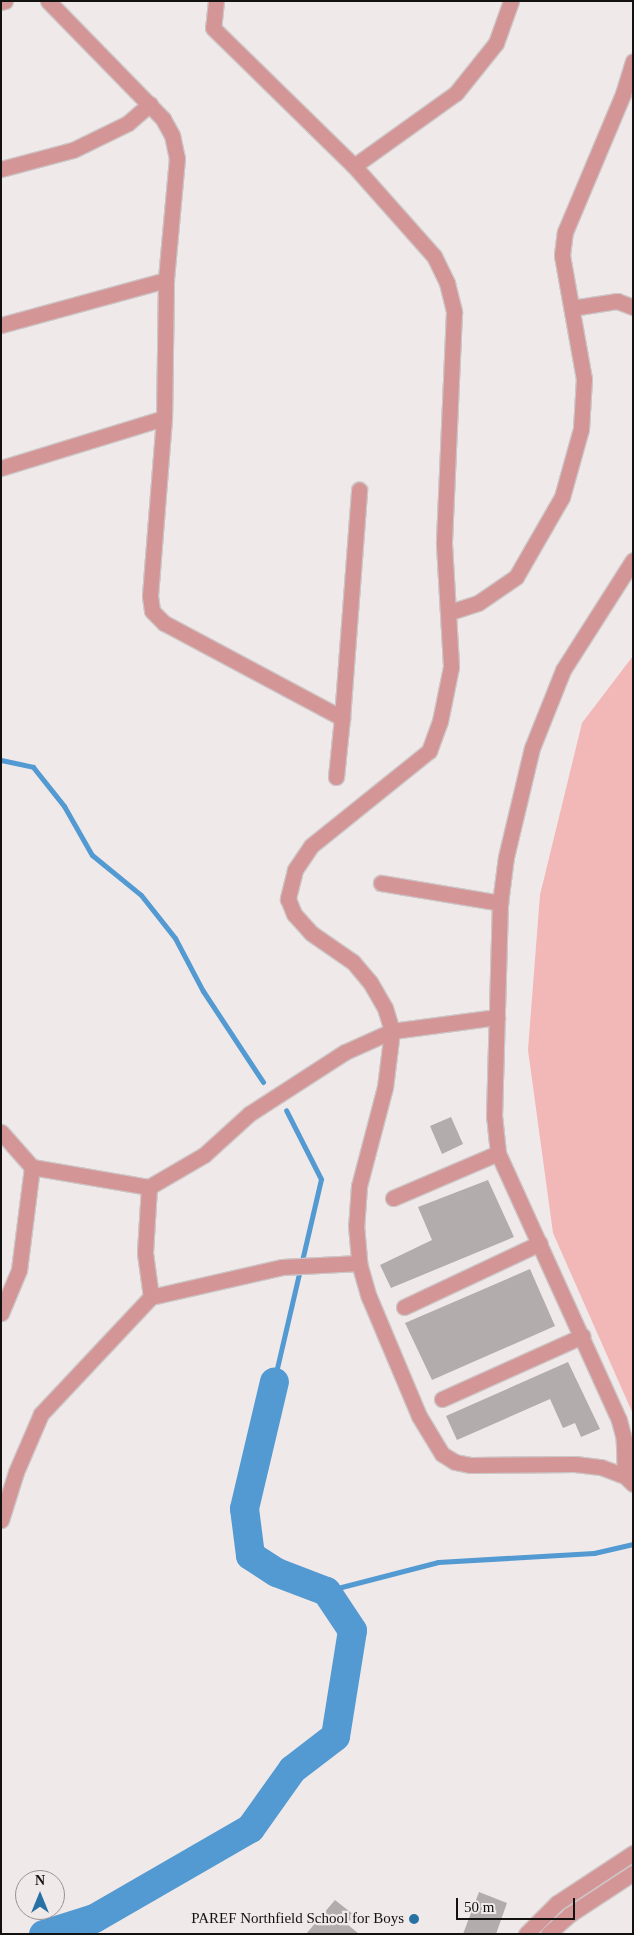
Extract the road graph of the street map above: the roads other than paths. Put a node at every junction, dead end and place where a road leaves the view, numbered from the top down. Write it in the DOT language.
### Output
graph roads {
  1 [pos="48,1"];
  2 [pos="216,1"];
  3 [pos="511,1"];
  4 [pos="633,62"];
  5 [pos="150,104"];
  6 [pos="354,166"];
  7 [pos="1,169"];
  8 [pos="166,280"];
  9 [pos="633,307"];
  10 [pos="572,308"];
  11 [pos="1,325"];
  12 [pos="164,418"];
  13 [pos="1,468"];
  14 [pos="359,490"];
  15 [pos="633,560"];
  16 [pos="450,612"];
  17 [pos="342,718"];
  18 [pos="336,777"];
  19 [pos="381,883"];
  20 [pos="500,903"];
  21 [pos="497,1017"];
  22 [pos="392,1031"];
  23 [pos="1,1132"];
  24 [pos="498,1153"];
  25 [pos="32,1167"];
  26 [pos="149,1187"];
  27 [pos="393,1198"];
  28 [pos="540,1243"];
  29 [pos="359,1263"];
  30 [pos="151,1298"];
  31 [pos="404,1307"];
  32 [pos="1,1313"];
  33 [pos="582,1336"];
  34 [pos="442,1399"];
  35 [pos="629,1480"];
  36 [pos="1,1520"];
  37 [pos="633,1853"];
  38 [pos="633,1873"];
  39 [pos="526,1934"];
  40 [pos="548,1934"];
  1 -- 5 [label="street"];
  2 -- 6 [label="street"];
  3 -- 6 [label="street"];
  4 -- 10 [label="street"];
  5 -- 7 [label="street"];
  5 -- 8 [label="street"];
  6 -- 16 [label="street"];
  8 -- 11 [label="street"];
  8 -- 12 [label="street"];
  9 -- 10 [label="street"];
  10 -- 16 [label="street"];
  12 -- 13 [label="street"];
  12 -- 17 [label="street"];
  14 -- 17 [label="street"];
  15 -- 20 [label="street"];
  16 -- 22 [label="street"];
  17 -- 18 [label="street"];
  19 -- 20 [label="street"];
  20 -- 21 [label="street"];
  21 -- 22 [label="street"];
  21 -- 24 [label="street"];
  22 -- 26 [label="street"];
  22 -- 29 [label="street"];
  23 -- 25 [label="street"];
  24 -- 27 [label="street"];
  24 -- 28 [label="street"];
  25 -- 26 [label="street"];
  25 -- 32 [label="street"];
  26 -- 30 [label="street"];
  28 -- 31 [label="street"];
  28 -- 33 [label="street"];
  29 -- 30 [label="street"];
  29 -- 35 [label="street"];
  30 -- 36 [label="street"];
  33 -- 34 [label="street"];
  33 -- 35 [label="street"];
  37 -- 39 [label="street"];
  38 -- 40 [label="street"];
}
